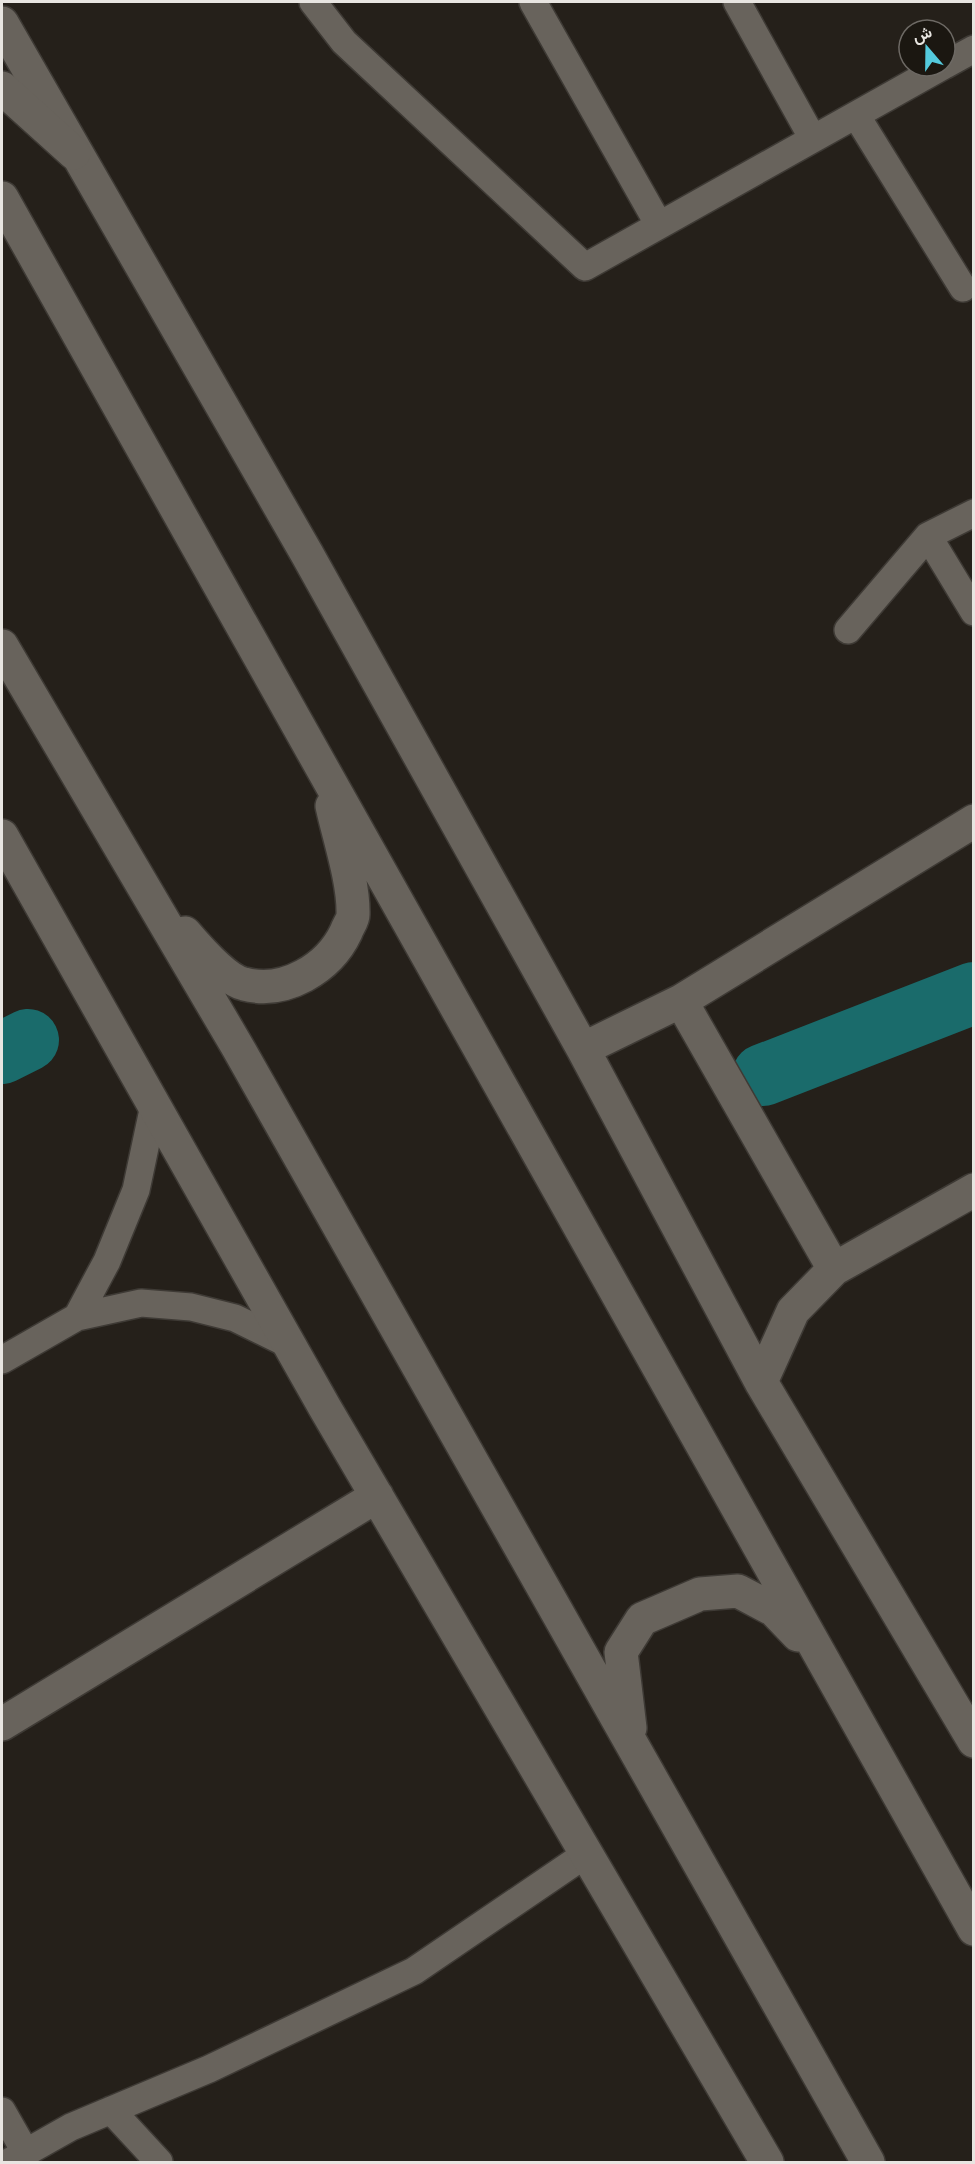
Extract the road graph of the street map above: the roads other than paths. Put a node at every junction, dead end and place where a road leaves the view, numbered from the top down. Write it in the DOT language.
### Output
graph roads {
  1 [pos="313,2"];
  2 [pos="533,2"];
  3 [pos="737,2"];
  4 [pos="2,23"];
  5 [pos="974,49"];
  6 [pos="957,58"];
  7 [pos="921,78"];
  8 [pos="2,88"];
  9 [pos="856,115"];
  10 [pos="813,139"];
  11 [pos="74,153"];
  12 [pos="2,198"];
  13 [pos="659,225"];
  14 [pos="963,288"];
  15 [pos="974,513"];
  16 [pos="928,536"];
  17 [pos="974,612"];
  18 [pos="848,630"];
  19 [pos="2,646"];
  20 [pos="324,770"];
  21 [pos="974,821"];
  22 [pos="2,836"];
  23 [pos="136,874"];
  24 [pos="681,1000"];
  25 [pos="583,1049"];
  26 [pos="154,1105"];
  27 [pos="974,1190"];
  28 [pos="834,1269"];
  29 [pos="77,1317"];
  30 [pos="290,1345"];
  31 [pos="2,1360"];
  32 [pos="761,1382"];
  33 [pos="377,1496"];
  34 [pos="826,1665"];
  35 [pos="2,1724"];
  36 [pos="974,1741"];
  37 [pos="631,1744"];
  38 [pos="586,1854"];
  39 [pos="974,1929"];
  40 [pos="111,2110"];
  41 [pos="2,2111"];
  42 [pos="17,2158"];
  43 [pos="159,2163"];
  44 [pos="767,2163"];
  45 [pos="868,2163"];
  1 -- 13 [label="street"];
  2 -- 13 [label="street"];
  3 -- 10 [label="street"];
  4 -- 11 [label="street"];
  5 -- 6 [label="street"];
  7 -- 9 [label="street"];
  8 -- 11 [label="street"];
  9 -- 10 [label="street"];
  9 -- 14 [label="street"];
  10 -- 13 [label="street"];
  11 -- 25 [label="street"];
  12 -- 20 [label="street"];
  15 -- 16 [label="street"];
  16 -- 17 [label="street"];
  16 -- 18 [label="street"];
  19 -- 23 [label="street"];
  20 -- 23 [label="street"];
  20 -- 34 [label="street"];
  21 -- 24 [label="street"];
  22 -- 26 [label="street"];
  23 -- 37 [label="street"];
  24 -- 25 [label="street"];
  24 -- 28 [label="street"];
  25 -- 32 [label="street"];
  26 -- 29 [label="street"];
  26 -- 30 [label="street"];
  27 -- 28 [label="street"];
  28 -- 32 [label="street"];
  29 -- 30 [label="street"];
  29 -- 31 [label="street"];
  30 -- 33 [label="street"];
  32 -- 36 [label="street"];
  33 -- 35 [label="street"];
  33 -- 38 [label="street"];
  34 -- 37 [label="street"];
  34 -- 39 [label="street"];
  37 -- 45 [label="street"];
  38 -- 40 [label="street"];
  38 -- 44 [label="street"];
  40 -- 42 [label="street"];
  40 -- 43 [label="street"];
  41 -- 42 [label="street"];
}
